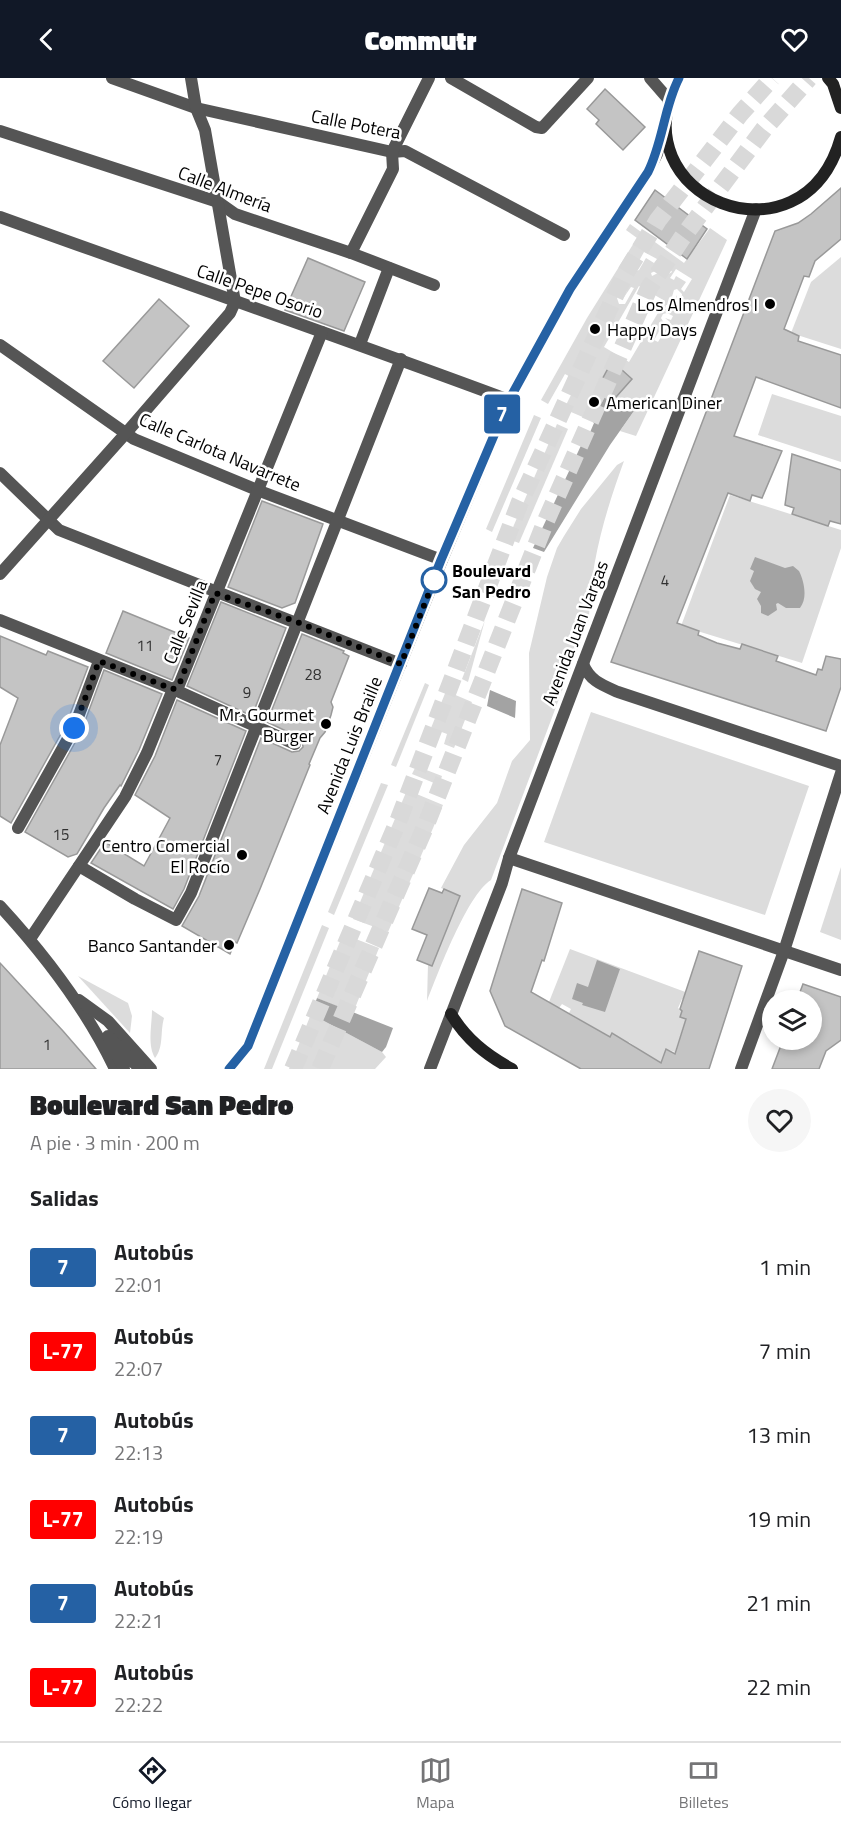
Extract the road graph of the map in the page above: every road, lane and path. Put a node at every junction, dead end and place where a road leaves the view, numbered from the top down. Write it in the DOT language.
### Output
graph roads {
  1 [pos="112,78"];
  2 [pos="191,78"];
  3 [pos="429,78"];
  4 [pos="451,78"];
  5 [pos="588,78"];
  6 [pos="650,78"];
  7 [pos="679,78"];
  8 [pos="828,78"];
  9 [pos="670,101"];
  10 [pos="841,106"];
  11 [pos="196,108"];
  12 [pos="666,116"];
  13 [pos="0,131"];
  14 [pos="841,137"];
  15 [pos="392,152"];
  16 [pos="218,202"];
  17 [pos="756,209"];
  18 [pos="0,217"];
  19 [pos="564,236"];
  20 [pos="351,253"];
  21 [pos="389,268"];
  22 [pos="434,285"];
  23 [pos="235,302"];
  24 [pos="322,332"];
  25 [pos="360,344"];
  26 [pos="0,345"];
  27 [pos="400,359"];
  28 [pos="509,400"];
  29 [pos="131,435"];
  30 [pos="0,473"];
  31 [pos="257,490"];
  32 [pos="50,520"];
  33 [pos="337,520"];
  34 [pos="441,560"];
  35 [pos="0,574"];
  36 [pos="215,593"];
  37 [pos="0,620"];
  38 [pos="297,622"];
  39 [pos="99,661"];
  40 [pos="401,664"];
  41 [pos="583,664"];
  42 [pos="173,689"];
  43 [pos="256,727"];
  44 [pos="295,744"];
  45 [pos="841,766"];
  46 [pos="841,773"];
  47 [pos="18,828"];
  48 [pos="509,858"];
  49 [pos="79,866"];
  50 [pos="0,906"];
  51 [pos="30,939"];
  52 [pos="784,951"];
  53 [pos="841,970"];
  54 [pos="75,997"];
  55 [pos="451,1014"];
  56 [pos="115,1069"];
  57 [pos="124,1069"];
  58 [pos="140,1069"];
  59 [pos="151,1069"];
  60 [pos="230,1069"];
  61 [pos="429,1069"];
  62 [pos="512,1069"];
  63 [pos="741,1069"];
  1 -- 11 [label="street, Calle Potera"];
  2 -- 11 [label="street"];
  3 -- 15 [label="street"];
  4 -- 5 [label="street"];
  6 -- 9 [label="street"];
  7 -- 9 [label="street"];
  8 -- 10 [label="street"];
  9 -- 12 [label="street"];
  11 -- 15 [label="street, Calle Potera"];
  11 -- 16 [label="street"];
  12 -- 17 [label="street"];
  12 -- 28 [label="street, Avenida Luis Braille"];
  13 -- 16 [label="street, Calle Almería"];
  14 -- 17 [label="street"];
  15 -- 19 [label="street, Calle Potera"];
  15 -- 20 [label="street"];
  16 -- 20 [label="street, Calle Almería"];
  16 -- 23 [label="street"];
  17 -- 41 [label="street, Avenida Juan Vargas"];
  18 -- 23 [label="street, Calle Pepe Osorio"];
  20 -- 21 [label="street, Calle Almería"];
  21 -- 22 [label="street, Calle Almería"];
  21 -- 25 [label="street"];
  23 -- 24 [label="street, Calle Pepe Osorio"];
  23 -- 29 [label="street"];
  24 -- 25 [label="street, Calle Pepe Osorio"];
  24 -- 31 [label="street, Calle Sevilla"];
  25 -- 27 [label="street, Calle Pepe Osorio"];
  26 -- 29 [label="street, Calle Carlota Navarrete"];
  27 -- 28 [label="street, Calle Pepe Osorio"];
  27 -- 33 [label="street"];
  28 -- 34 [label="street, Avenida Luis Braille"];
  29 -- 31 [label="street, Calle Carlota Navarrete"];
  29 -- 32 [label="street"];
  30 -- 32 [label="street"];
  31 -- 33 [label="street, Calle Carlota Navarrete"];
  31 -- 36 [label="street, Calle Sevilla"];
  32 -- 35 [label="street"];
  32 -- 36 [label="street"];
  33 -- 34 [label="street, Calle Carlota Navarrete"];
  33 -- 38 [label="street"];
  34 -- 40 [label="street, Avenida Luis Braille"];
  36 -- 38 [label="street"];
  36 -- 42 [label="street, Calle Sevilla"];
  37 -- 39 [label="street"];
  38 -- 40 [label="street"];
  38 -- 43 [label="street"];
  39 -- 42 [label="street"];
  39 -- 47 [label="street"];
  40 -- 60 [label="street, Avenida Luis Braille"];
  41 -- 45 [label="street"];
  41 -- 48 [label="street, Avenida Juan Vargas"];
  42 -- 43 [label="street"];
  42 -- 49 [label="street, Calle Sevilla"];
  43 -- 44 [label="street"];
  43 -- 49 [label="street"];
  46 -- 52 [label="street"];
  48 -- 52 [label="street"];
  48 -- 55 [label="street, Avenida Juan Vargas"];
  49 -- 51 [label="street, Calle Sevilla"];
  50 -- 51 [label="street"];
  51 -- 54 [label="street"];
  52 -- 53 [label="street"];
  52 -- 63 [label="street"];
  54 -- 56 [label="street"];
  54 -- 59 [label="street"];
  55 -- 61 [label="street, Avenida Juan Vargas"];
  55 -- 62 [label="street"];
  57 -- 58 [label="street"];
}
